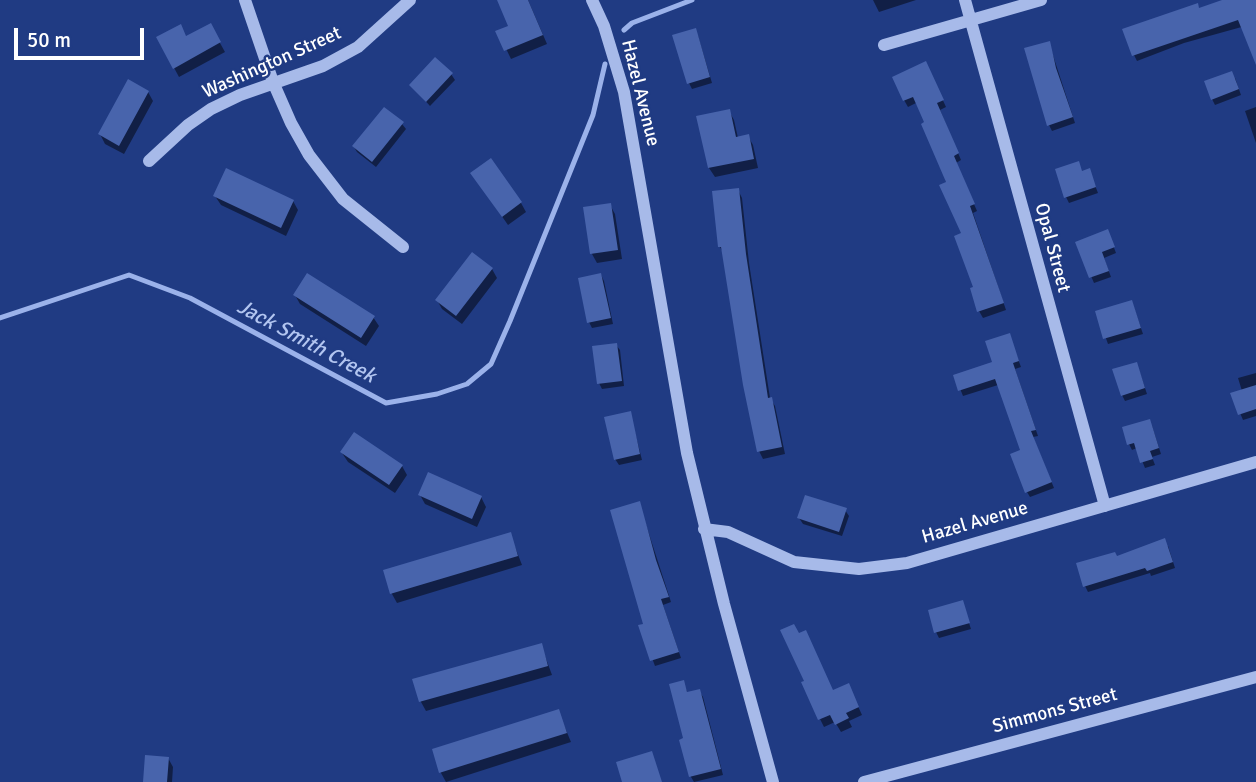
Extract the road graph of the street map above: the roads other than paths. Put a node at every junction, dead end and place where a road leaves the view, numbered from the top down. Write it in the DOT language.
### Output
graph roads {
  1 [pos="245,0"];
  2 [pos="410,0"];
  3 [pos="592,0"];
  4 [pos="965,0"];
  5 [pos="1041,0"];
  6 [pos="970,21"];
  7 [pos="884,45"];
  8 [pos="273,82"];
  9 [pos="149,161"];
  10 [pos="403,247"];
  11 [pos="1256,462"];
  12 [pos="1105,506"];
  13 [pos="704,529"];
  14 [pos="1256,677"];
  15 [pos="773,782"];
  16 [pos="864,782"];
  1 -- 8 [label="street"];
  2 -- 8 [label="street, Washington Street"];
  3 -- 13 [label="street, Hazel Avenue"];
  4 -- 6 [label="street, Opal Street"];
  5 -- 6 [label="street"];
  6 -- 7 [label="street"];
  6 -- 12 [label="street, Opal Street"];
  8 -- 9 [label="street, Washington Street"];
  8 -- 10 [label="street"];
  11 -- 12 [label="street, Hazel Avenue"];
  12 -- 13 [label="street, Hazel Avenue"];
  13 -- 15 [label="street, Hazel Avenue"];
  14 -- 16 [label="street, Simmons Street"];
}
